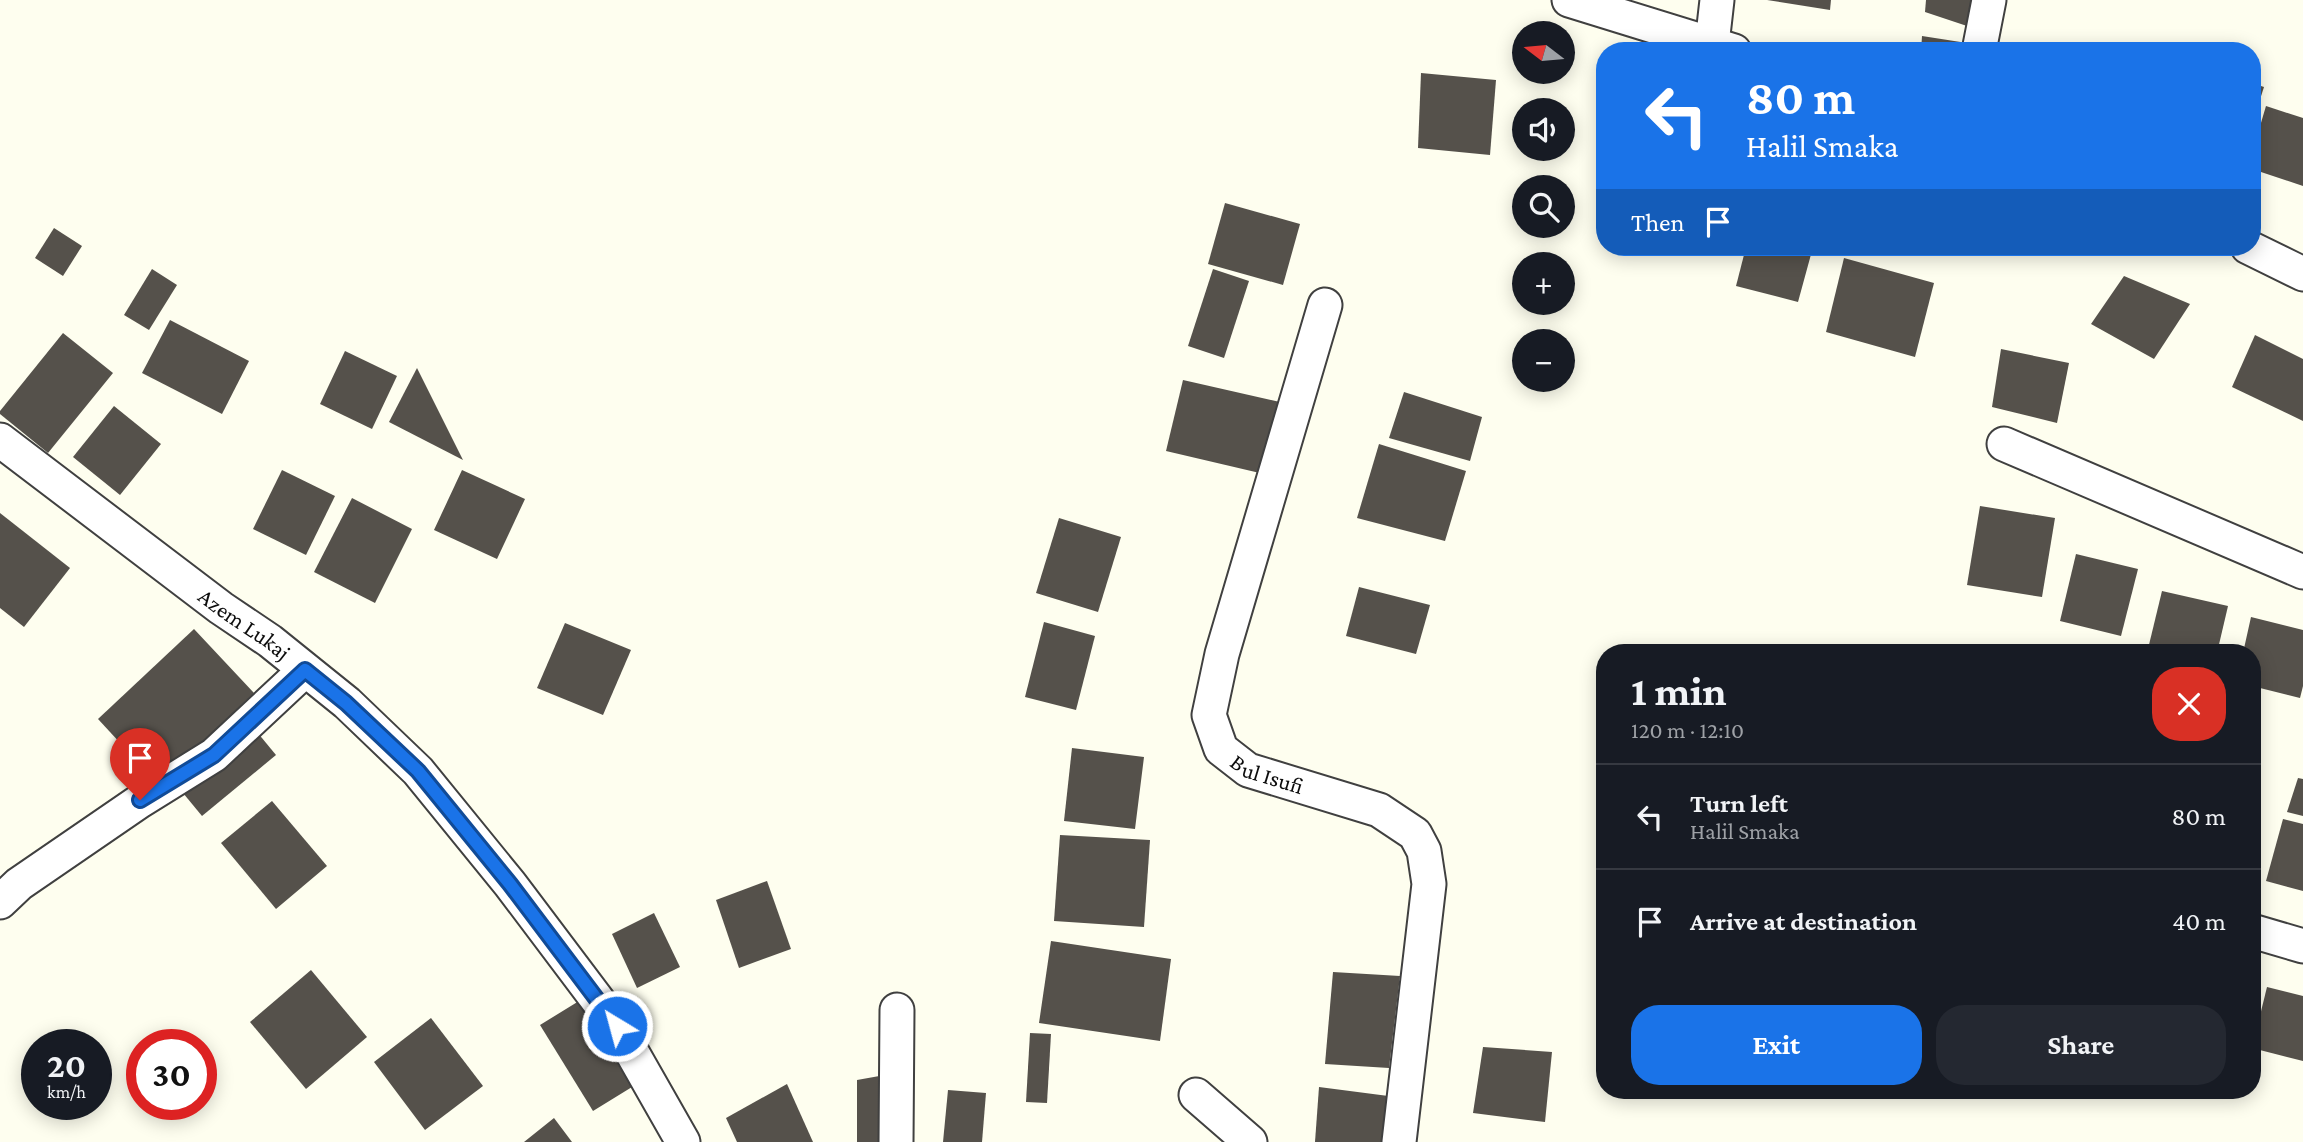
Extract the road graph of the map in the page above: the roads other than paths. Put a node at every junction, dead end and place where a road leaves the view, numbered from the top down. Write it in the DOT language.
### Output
graph roads {
  1 [pos="1569,0"];
  2 [pos="1717,0"];
  3 [pos="1989,0"];
  4 [pos="1707,42"];
  5 [pos="1722,42"];
  6 [pos="1981,42"];
  7 [pos="2261,253"];
  8 [pos="2303,274"];
  9 [pos="1325,305"];
  10 [pos="0,440"];
  11 [pos="2004,444"];
  12 [pos="2303,572"];
  13 [pos="305,670"];
  14 [pos="0,902"];
  15 [pos="2261,934"];
  16 [pos="2303,946"];
  17 [pos="897,1010"];
  18 [pos="1196,1095"];
  19 [pos="683,1142"];
  20 [pos="896,1142"];
  21 [pos="1250,1142"];
  22 [pos="1399,1142"];
  1 -- 4 [label="street"];
  2 -- 5 [label="street"];
  3 -- 6 [label="street"];
  7 -- 8 [label="street"];
  9 -- 22 [label="street, Bul Isufi"];
  10 -- 13 [label="street, Azem Lukaj"];
  11 -- 12 [label="street"];
  13 -- 14 [label="street"];
  13 -- 19 [label="street, Azem Lukaj"];
  15 -- 16 [label="street"];
  17 -- 20 [label="street"];
  18 -- 21 [label="street"];
}
